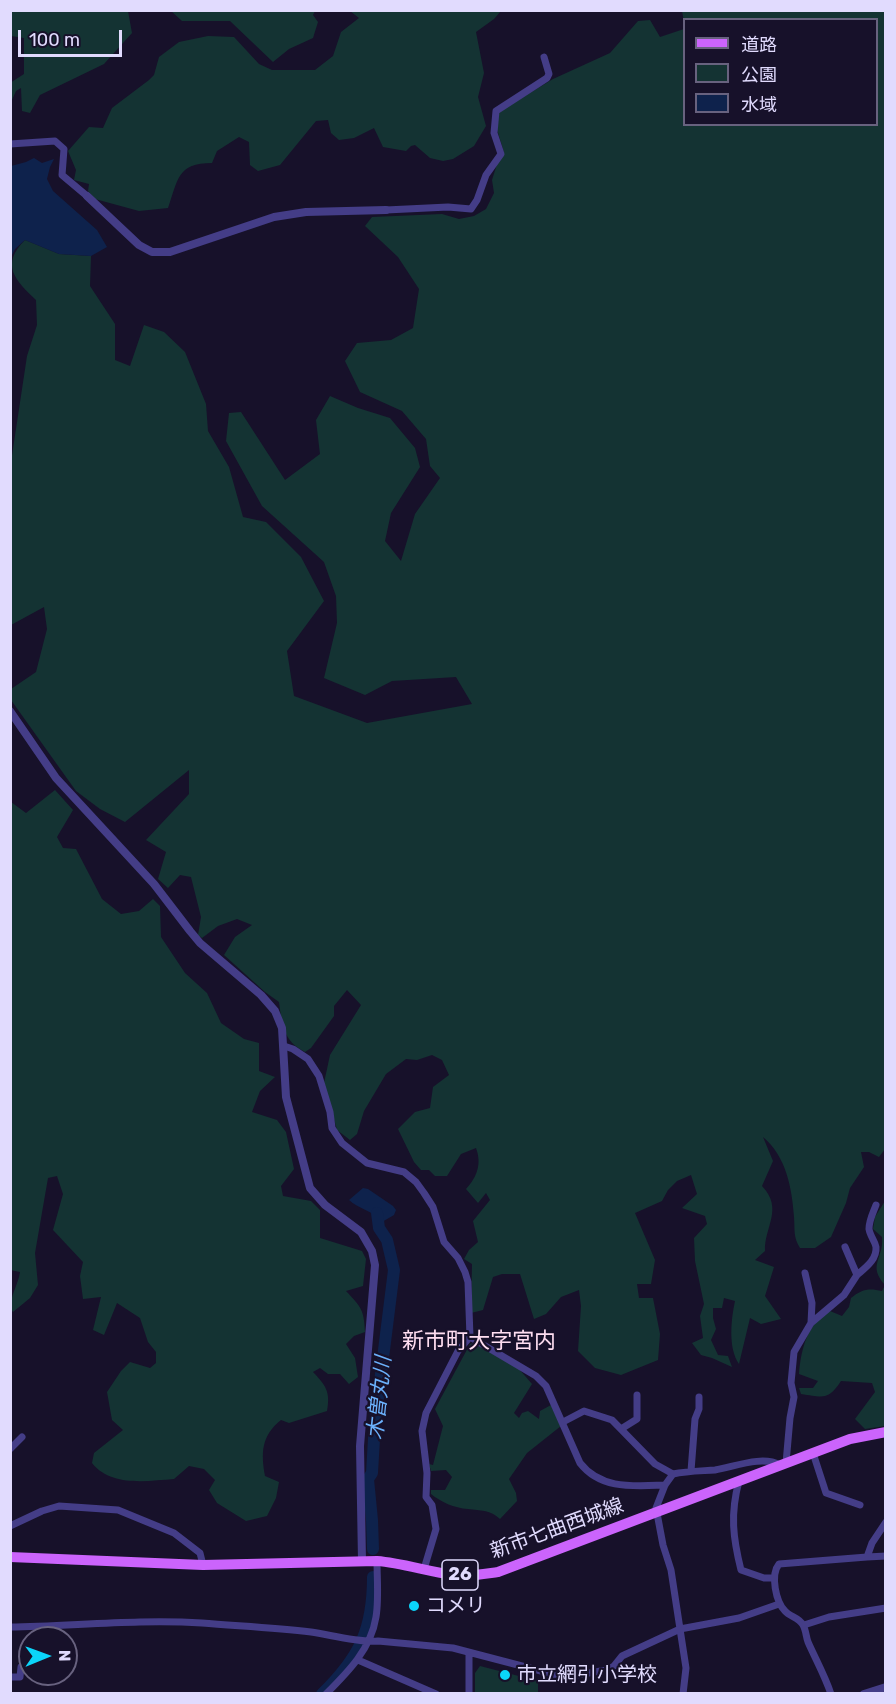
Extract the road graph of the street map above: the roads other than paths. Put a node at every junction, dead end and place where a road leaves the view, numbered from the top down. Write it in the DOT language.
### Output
graph roads {
  1 [pos="544,57"];
  2 [pos="10,144"];
  3 [pos="87,196"];
  4 [pos="386,210"];
  5 [pos="10,711"];
  6 [pos="284,1046"];
  7 [pos="876,1205"];
  8 [pos="844,1246"];
  9 [pos="805,1273"];
  10 [pos="857,1275"];
  11 [pos="811,1323"];
  12 [pos="470,1337"];
  13 [pos="637,1395"];
  14 [pos="699,1397"];
  15 [pos="563,1422"];
  16 [pos="621,1429"];
  17 [pos="885,1432"];
  18 [pos="22,1437"];
  19 [pos="10,1449"];
  20 [pos="813,1453"];
  21 [pos="783,1464"];
  22 [pos="691,1471"];
  23 [pos="673,1474"];
  24 [pos="739,1481"];
  25 [pos="665,1485"];
  26 [pos="860,1505"];
  27 [pos="658,1511"];
  28 [pos="885,1522"];
  29 [pos="10,1526"];
  30 [pos="885,1556"];
  31 [pos="10,1557"];
  32 [pos="867,1557"];
  33 [pos="362,1561"];
  34 [pos="377,1561"];
  35 [pos="203,1565"];
  36 [pos="424,1569"];
  37 [pos="774,1578"];
  38 [pos="779,1604"];
  39 [pos="885,1608"];
  40 [pos="804,1625"];
  41 [pos="10,1627"];
  42 [pos="680,1629"];
  43 [pos="365,1641"];
  44 [pos="469,1653"];
  45 [pos="358,1660"];
  46 [pos="885,1688"];
  47 [pos="326,1694"];
  48 [pos="436,1694"];
  49 [pos="469,1694"];
  50 [pos="683,1694"];
  51 [pos="831,1694"];
  52 [pos="864,1694"];
  1 -- 4 [label="street"];
  2 -- 3 [label="street"];
  3 -- 4 [label="street"];
  5 -- 6 [label="street"];
  6 -- 12 [label="street"];
  6 -- 33 [label="street"];
  7 -- 10 [label="street"];
  8 -- 10 [label="street"];
  9 -- 11 [label="street"];
  10 -- 11 [label="street"];
  11 -- 21 [label="street"];
  12 -- 15 [label="street"];
  12 -- 36 [label="street"];
  13 -- 16 [label="street"];
  14 -- 22 [label="street"];
  15 -- 16 [label="street"];
  15 -- 25 [label="street"];
  16 -- 23 [label="street"];
  17 -- 20 [label="main road, 新市七曲西城線 / 26"];
  18 -- 19 [label="street"];
  20 -- 21 [label="main road, 新市七曲西城線 / 26"];
  20 -- 26 [label="street"];
  21 -- 22 [label="street"];
  21 -- 24 [label="main road, 新市七曲西城線 / 26"];
  22 -- 23 [label="street"];
  23 -- 25 [label="street"];
  24 -- 27 [label="main road, 新市七曲西城線 / 26"];
  24 -- 37 [label="street"];
  25 -- 27 [label="street"];
  27 -- 36 [label="main road, 新市七曲西城線 / 26"];
  27 -- 42 [label="street"];
  28 -- 32 [label="street"];
  29 -- 35 [label="street"];
  30 -- 32 [label="street"];
  31 -- 35 [label="main road, 新市七曲西城線 / 26"];
  32 -- 37 [label="street"];
  33 -- 34 [label="main road, 新市七曲西城線 / 26"];
  33 -- 35 [label="main road, 新市七曲西城線 / 26"];
  34 -- 36 [label="main road, 新市七曲西城線 / 26"];
  34 -- 43 [label="street"];
  37 -- 38 [label="street"];
  38 -- 40 [label="street"];
  38 -- 42 [label="street"];
  39 -- 40 [label="street"];
  40 -- 51 [label="street"];
  41 -- 43 [label="street"];
  42 -- 44 [label="street"];
  42 -- 50 [label="street"];
  43 -- 44 [label="street"];
  43 -- 45 [label="street"];
  44 -- 49 [label="street"];
  45 -- 47 [label="street"];
  45 -- 48 [label="street"];
  46 -- 52 [label="street"];
}
